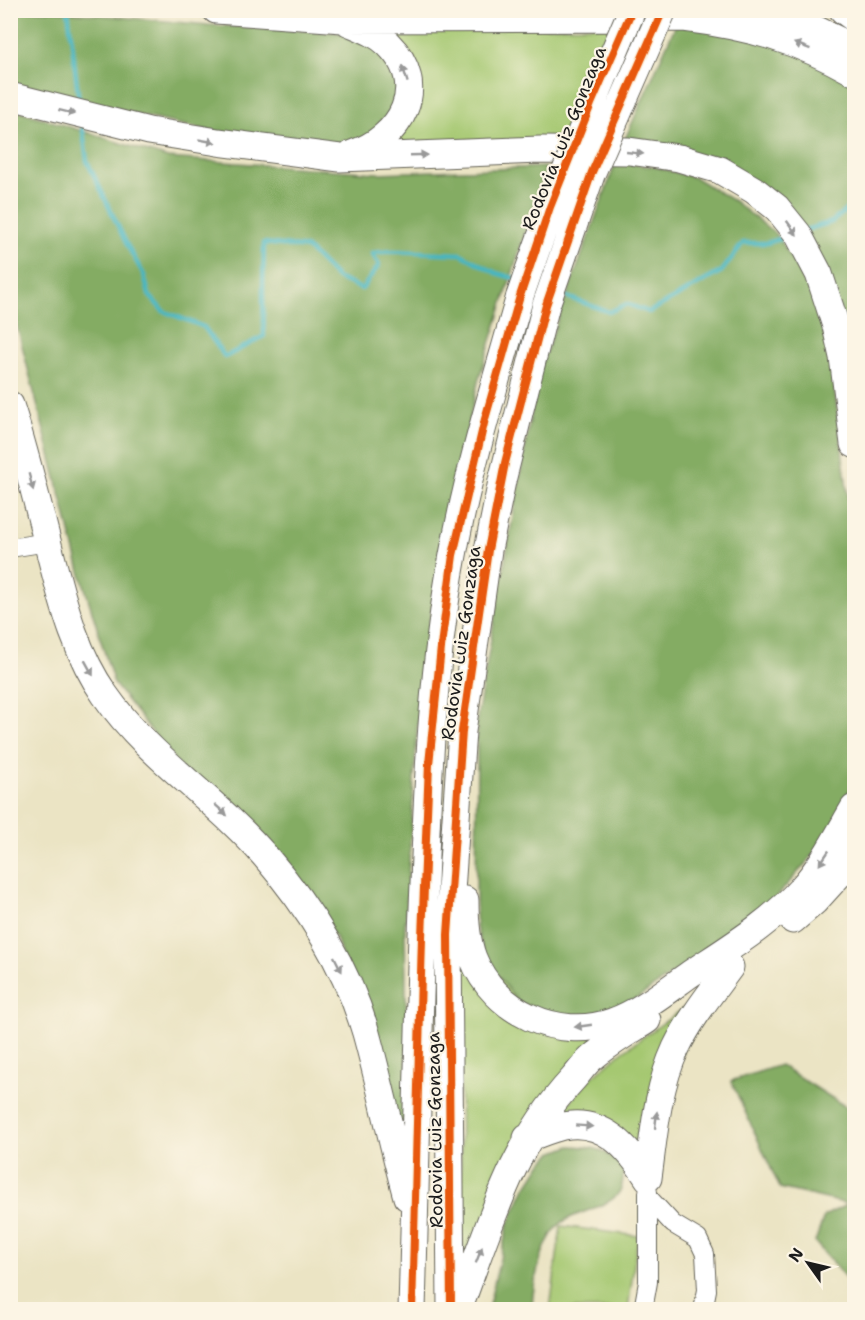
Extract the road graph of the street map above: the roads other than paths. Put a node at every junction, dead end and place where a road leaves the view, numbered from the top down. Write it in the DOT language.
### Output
graph roads {
  1 [pos="216,10"];
  2 [pos="632,10"];
  3 [pos="663,10"];
  4 [pos="765,10"];
  5 [pos="843,10"];
  6 [pos="855,18"];
  7 [pos="343,20"];
  8 [pos="855,48"];
  9 [pos="855,72"];
  10 [pos="10,96"];
  11 [pos="339,158"];
  12 [pos="10,405"];
  13 [pos="855,444"];
  14 [pos="35,544"];
  15 [pos="10,548"];
  16 [pos="462,731"];
  17 [pos="855,808"];
  18 [pos="855,858"];
  19 [pos="730,968"];
  20 [pos="527,1138"];
  21 [pos="648,1187"];
  22 [pos="415,1222"];
  23 [pos="412,1310"];
  24 [pos="451,1310"];
  25 [pos="458,1310"];
  26 [pos="643,1310"];
  27 [pos="703,1310"];
  1 -- 7 [label="highway"];
  2 -- 22 [label="highway, Rodovia Luiz Gonzaga, bridge"];
  3 -- 16 [label="highway, Rodovia Luiz Gonzaga, bridge"];
  4 -- 8 [label="highway"];
  5 -- 6 [label="highway"];
  9 -- 7 [label="highway, one-way"];
  11 -- 7 [label="highway, one-way"];
  10 -- 11 [label="highway, one-way"];
  11 -- 13 [label="highway, one-way"];
  12 -- 22 [label="highway, one-way"];
  14 -- 15 [label="street"];
  17 -- 16 [label="highway, one-way"];
  16 -- 24 [label="highway, Rodovia Luiz Gonzaga"];
  18 -- 19 [label="highway"];
  19 -- 20 [label="highway"];
  21 -- 19 [label="highway, one-way"];
  20 -- 21 [label="highway, one-way"];
  25 -- 20 [label="highway, one-way"];
  21 -- 26 [label="street"];
  21 -- 27 [label="street"];
  22 -- 23 [label="highway, Rodovia Luiz Gonzaga"];
}
